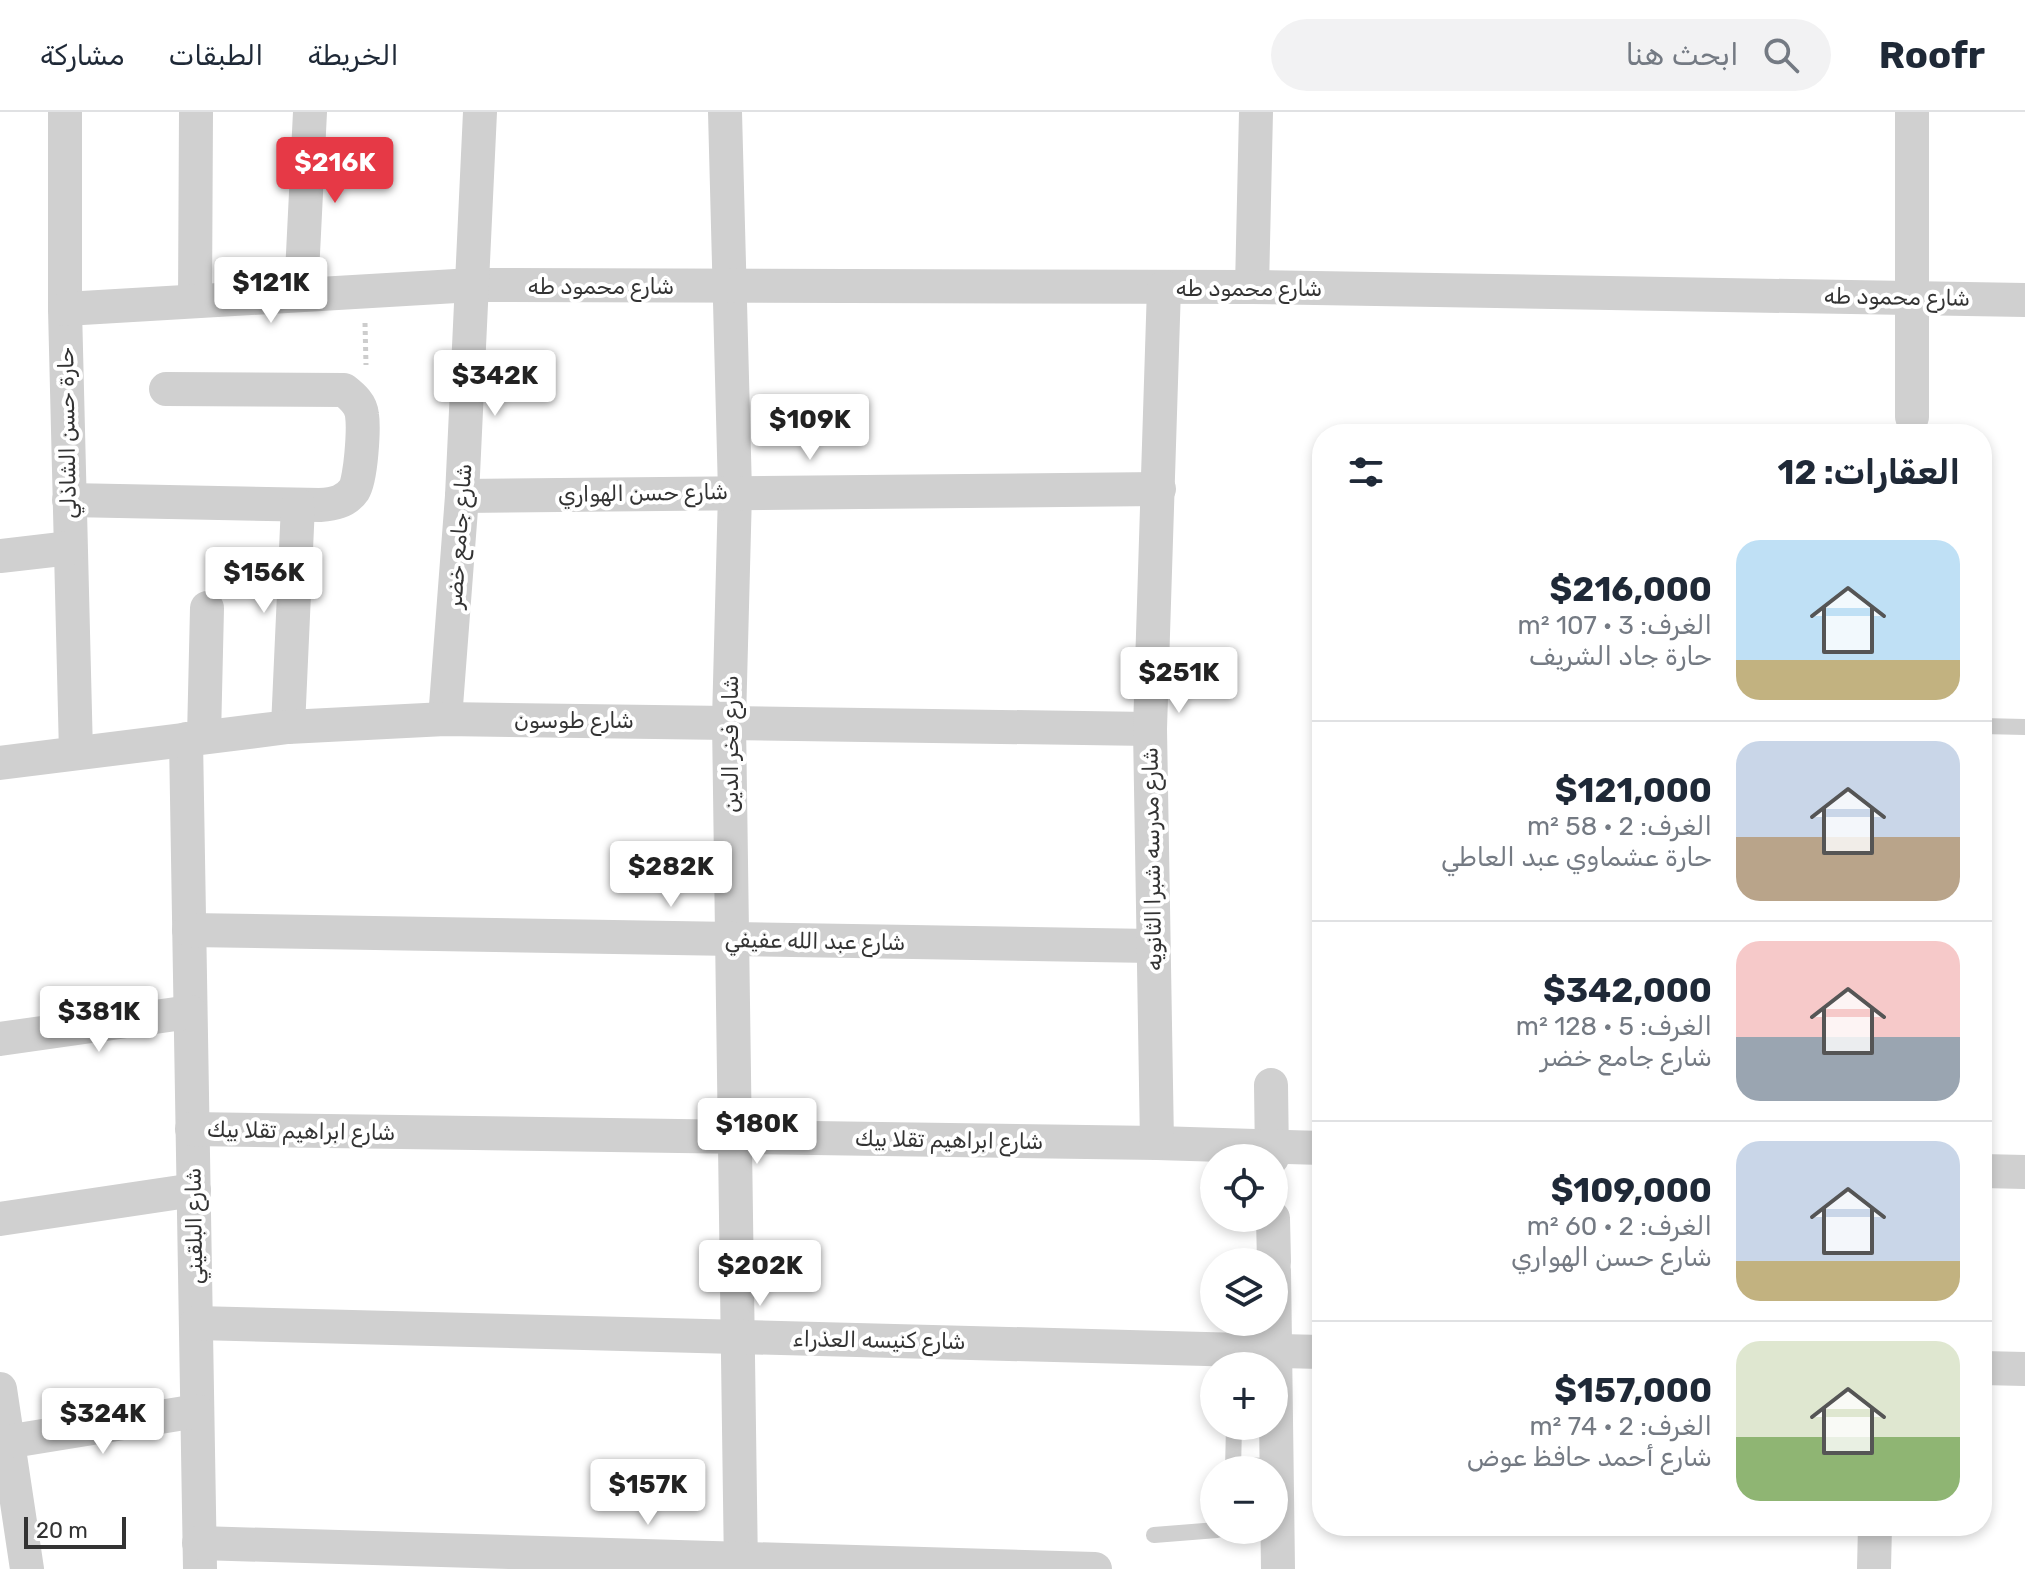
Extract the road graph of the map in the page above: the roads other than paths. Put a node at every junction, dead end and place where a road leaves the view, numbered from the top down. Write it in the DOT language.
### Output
graph roads {
  1 [pos="65,112"];
  2 [pos="196,112"];
  3 [pos="310,112"];
  4 [pos="480,112"];
  5 [pos="725,112"];
  6 [pos="1256,112"];
  7 [pos="1912,112"];
  8 [pos="473,285"];
  9 [pos="727,286"];
  10 [pos="1164,287"];
  11 [pos="1252,287"];
  12 [pos="301,294"];
  13 [pos="1911,296"];
  14 [pos="2025,300"];
  15 [pos="195,301"];
  16 [pos="65,309"];
  17 [pos="166,389"];
  18 [pos="1912,417"];
  19 [pos="1159,489"];
  20 [pos="735,492"];
  21 [pos="462,496"];
  22 [pos="69,500"];
  23 [pos="298,505"];
  24 [pos="70,548"];
  25 [pos="0,556"];
  26 [pos="207,608"];
  27 [pos="445,719"];
  28 [pos="729,721"];
  29 [pos="1992,726"];
  30 [pos="288,727"];
  31 [pos="2025,727"];
  32 [pos="1150,729"];
  33 [pos="195,738"];
  34 [pos="76,753"];
  35 [pos="0,763"];
  36 [pos="189,930"];
  37 [pos="732,939"];
  38 [pos="1153,946"];
  39 [pos="190,1012"];
  40 [pos="0,1039"];
  41 [pos="1271,1085"];
  42 [pos="192,1129"];
  43 [pos="735,1137"];
  44 [pos="1157,1143"];
  45 [pos="1272,1144"];
  46 [pos="1200,1146"];
  47 [pos="1312,1149"];
  48 [pos="1288,1151"];
  49 [pos="1992,1171"];
  50 [pos="2025,1172"];
  51 [pos="194,1190"];
  52 [pos="0,1219"];
  53 [pos="196,1323"];
  54 [pos="1275,1336"];
  55 [pos="738,1337"];
  56 [pos="1275,1351"];
  57 [pos="1312,1352"];
  58 [pos="1992,1368"];
  59 [pos="2025,1369"];
  60 [pos="0,1389"];
  61 [pos="197,1411"];
  62 [pos="4,1443"];
  63 [pos="1277,1456"];
  64 [pos="1200,1531"];
  65 [pos="1154,1535"];
  66 [pos="1875,1536"];
  67 [pos="1278,1544"];
  68 [pos="199,1556"];
  69 [pos="741,1564"];
  70 [pos="27,1569"];
  71 [pos="1095,1569"];
  72 [pos="1278,1569"];
  73 [pos="1874,1569"];
  1 -- 16 [label="street, حارة حسن الشاذلي"];
  2 -- 15 [label="street"];
  3 -- 12 [label="street"];
  4 -- 8 [label="street, شارع جامع خضر"];
  5 -- 9 [label="street, شارع فخر الدين"];
  6 -- 11 [label="street"];
  7 -- 13 [label="street"];
  8 -- 9 [label="street, شارع محمود طه"];
  8 -- 12 [label="street, شارع محمود طه"];
  8 -- 21 [label="street, شارع جامع خضر"];
  9 -- 10 [label="street, شارع محمود طه"];
  9 -- 20 [label="street, شارع فخر الدين"];
  10 -- 11 [label="street, شارع محمود طه"];
  10 -- 19 [label="street, شارع مدرسه شبرا الثانويه"];
  11 -- 13 [label="street, شارع محمود طه"];
  12 -- 15 [label="street, شارع محمود طه"];
  13 -- 14 [label="street, شارع محمود طه"];
  13 -- 18 [label="street"];
  15 -- 16 [label="street, شارع محمود طه"];
  16 -- 22 [label="street, حارة حسن الشاذلي"];
  17 -- 23 [label="street"];
  19 -- 20 [label="street, شارع حسن الهواري"];
  19 -- 32 [label="street, شارع مدرسه شبرا الثانويه"];
  20 -- 21 [label="street, شارع حسن الهواري"];
  20 -- 28 [label="street, شارع فخر الدين"];
  21 -- 27 [label="street, شارع جامع خضر"];
  22 -- 23 [label="street"];
  22 -- 24 [label="street, حارة حسن الشاذلي"];
  23 -- 30 [label="street"];
  24 -- 25 [label="street"];
  24 -- 34 [label="street, حارة حسن الشاذلي"];
  26 -- 33 [label="street, شارع البلقيني"];
  27 -- 28 [label="street, شارع طوسون"];
  27 -- 30 [label="street, شارع طوسون"];
  28 -- 32 [label="street, شارع طوسون"];
  28 -- 37 [label="street, شارع فخر الدين"];
  29 -- 31 [label="lane"];
  30 -- 33 [label="street, شارع طوسون"];
  32 -- 38 [label="street, شارع مدرسه شبرا الثانويه"];
  33 -- 34 [label="street, شارع طوسون"];
  33 -- 36 [label="street, شارع البلقيني"];
  34 -- 35 [label="street, شارع طوسون"];
  36 -- 37 [label="street, شارع عبد الله عفيفي"];
  36 -- 39 [label="street, شارع البلقيني"];
  37 -- 38 [label="street, شارع عبد الله عفيفي"];
  37 -- 43 [label="street, شارع فخر الدين"];
  38 -- 44 [label="street, شارع مدرسه شبرا الثانويه"];
  39 -- 40 [label="street"];
  39 -- 42 [label="street, شارع البلقيني"];
  41 -- 45 [label="street"];
  42 -- 43 [label="street, شارع ابراهيم تقلا بيك"];
  42 -- 51 [label="street, شارع البلقيني"];
  43 -- 44 [label="street, شارع ابراهيم تقلا بيك"];
  43 -- 55 [label="street, شارع فخر الدين"];
  44 -- 46 [label="street, شارع ابراهيم تقلا بيك"];
  47 -- 48 [label="street, شارع ابراهيم تقلا بيك"];
  49 -- 50 [label="street"];
  51 -- 52 [label="street"];
  51 -- 53 [label="street, شارع البلقيني"];
  53 -- 55 [label="street, شارع كنيسه العذراء"];
  53 -- 61 [label="street, شارع البلقيني"];
  54 -- 56 [label="street"];
  55 -- 56 [label="street, شارع كنيسه العذراء"];
  55 -- 69 [label="street, شارع فخر الدين"];
  56 -- 57 [label="street, شارع كنيسه العذراء"];
  56 -- 63 [label="street"];
  58 -- 59 [label="street"];
  60 -- 62 [label="street"];
  61 -- 62 [label="street"];
  61 -- 68 [label="street, شارع البلقيني"];
  62 -- 70 [label="street"];
  64 -- 65 [label="lane"];
  66 -- 73 [label="street"];
  67 -- 72 [label="street"];
  68 -- 69 [label="street"];
  69 -- 71 [label="street"];
}
